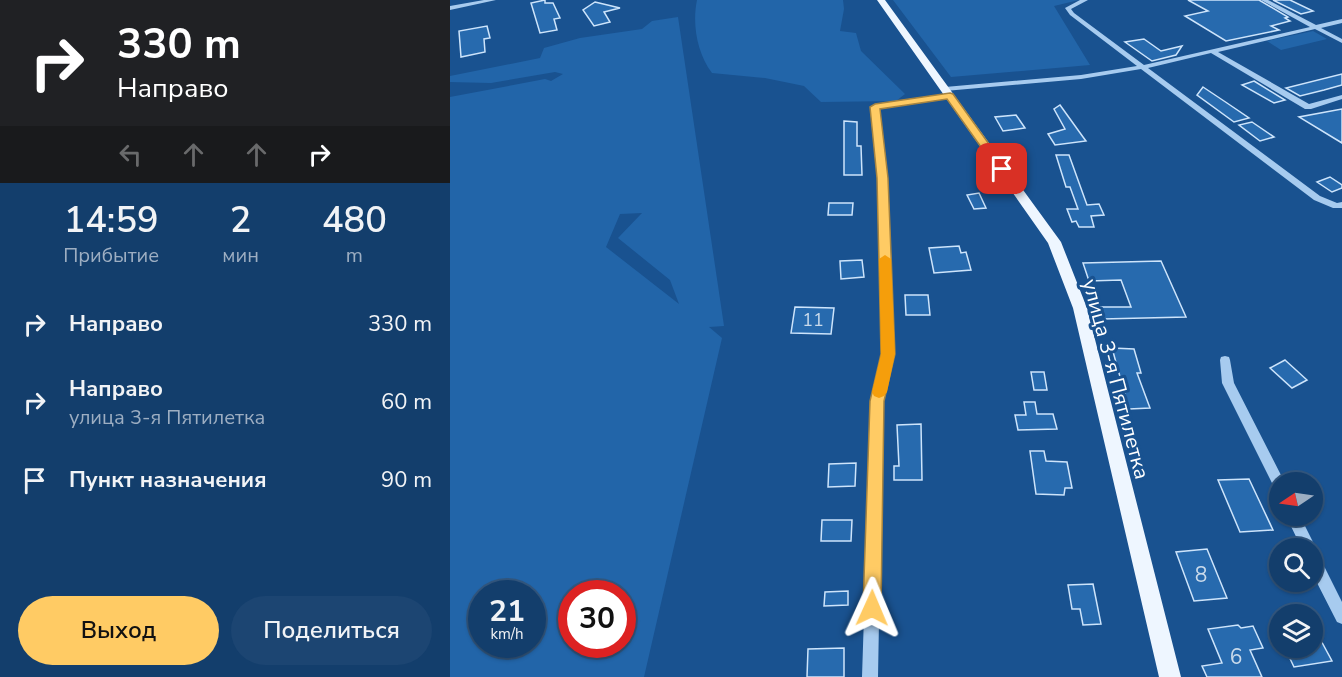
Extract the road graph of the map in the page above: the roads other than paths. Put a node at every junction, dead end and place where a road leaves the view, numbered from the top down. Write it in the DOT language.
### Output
graph roads {
  1 [pos="493,0"];
  2 [pos="881,0"];
  3 [pos="1085,0"];
  4 [pos="1264,0"];
  5 [pos="450,8"];
  6 [pos="1342,21"];
  7 [pos="1316,27"];
  8 [pos="1342,41"];
  9 [pos="1212,51"];
  10 [pos="1143,67"];
  11 [pos="947,93"];
  12 [pos="1342,97"];
  13 [pos="1342,205"];
  14 [pos="1225,360"];
  15 [pos="1273,472"];
  16 [pos="1323,579"];
  17 [pos="1342,617"];
  18 [pos="870,677"];
  19 [pos="1170,677"];
  1 -- 5 [label="street"];
  2 -- 11 [label="main road, улица 3-я Пятилетка"];
  3 -- 10 [label="street"];
  4 -- 7 [label="street"];
  6 -- 7 [label="street"];
  7 -- 8 [label="street"];
  7 -- 9 [label="street"];
  9 -- 10 [label="street"];
  9 -- 12 [label="street"];
  10 -- 11 [label="street"];
  10 -- 13 [label="street"];
  11 -- 18 [label="street"];
  11 -- 19 [label="main road, улица 3-я Пятилетка"];
  14 -- 15 [label="street"];
  16 -- 17 [label="street"];
}
